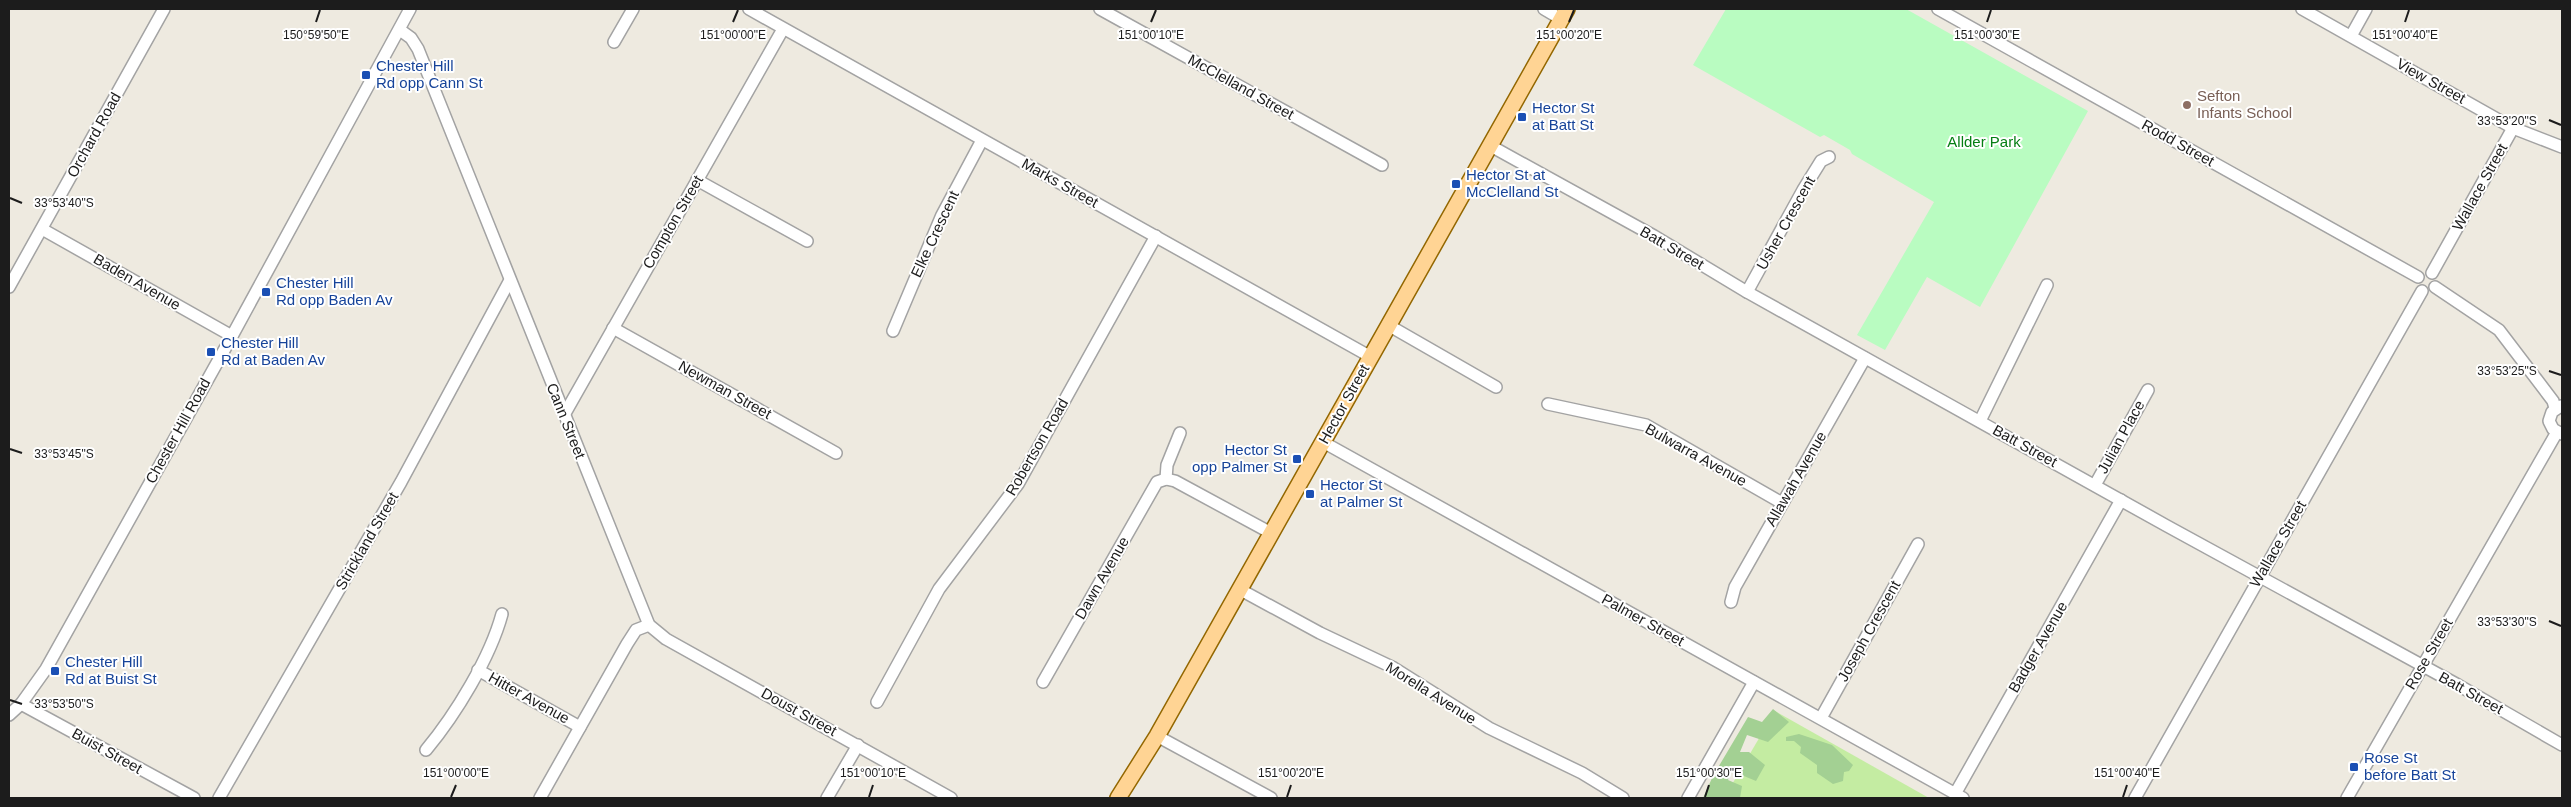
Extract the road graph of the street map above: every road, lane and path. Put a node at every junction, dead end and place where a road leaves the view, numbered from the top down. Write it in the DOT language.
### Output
graph roads {
  1 [pos="164,9"];
  2 [pos="410,9"];
  3 [pos="633,9"];
  4 [pos="749,9"];
  5 [pos="1544,9"];
  6 [pos="1938,9"];
  7 [pos="2302,9"];
  8 [pos="2366,9"];
  9 [pos="1107,11"];
  10 [pos="1564,14"];
  11 [pos="784,29"];
  12 [pos="400,30"];
  13 [pos="2351,36"];
  14 [pos="614,42"];
  15 [pos="2513,128"];
  16 [pos="982,140"];
  17 [pos="1489,145"];
  18 [pos="2562,147"];
  19 [pos="1829,157"];
  20 [pos="1382,164"];
  21 [pos="697,180"];
  22 [pos="42,229"];
  23 [pos="1156,236"];
  24 [pos="807,241"];
  25 [pos="2432,273"];
  26 [pos="2418,276"];
  27 [pos="510,280"];
  28 [pos="2048,285"];
  29 [pos="9,287"];
  30 [pos="2435,287"];
  31 [pos="2422,291"];
  32 [pos="1747,292"];
  33 [pos="1388,325"];
  34 [pos="613,328"];
  35 [pos="893,330"];
  36 [pos="232,336"];
  37 [pos="1371,357"];
  38 [pos="1865,358"];
  39 [pos="1496,388"];
  40 [pos="2148,390"];
  41 [pos="1548,404"];
  42 [pos="2559,407"];
  43 [pos="564,415"];
  44 [pos="1980,421"];
  45 [pos="1180,433"];
  46 [pos="2559,433"];
  47 [pos="1323,442"];
  48 [pos="836,453"];
  49 [pos="1166,479"];
  50 [pos="2095,485"];
  51 [pos="2121,500"];
  52 [pos="1782,504"];
  53 [pos="1271,533"];
  54 [pos="1918,544"];
  55 [pos="2259,577"];
  56 [pos="1240,589"];
  57 [pos="1731,602"];
  58 [pos="502,614"];
  59 [pos="649,625"];
  60 [pos="2422,666"];
  61 [pos="478,670"];
  62 [pos="1043,682"];
  63 [pos="1754,682"];
  64 [pos="877,702"];
  65 [pos="21,704"];
  66 [pos="9,715"];
  67 [pos="1821,718"];
  68 [pos="580,727"];
  69 [pos="1157,736"];
  70 [pos="858,745"];
  71 [pos="2562,745"];
  72 [pos="426,750"];
  73 [pos="1959,796"];
  74 [pos="194,798"];
  75 [pos="219,798"];
  76 [pos="540,798"];
  77 [pos="827,798"];
  78 [pos="951,798"];
  79 [pos="1118,798"];
  80 [pos="1271,798"];
  81 [pos="1622,798"];
  82 [pos="1688,798"];
  83 [pos="2135,798"];
  84 [pos="2346,798"];
  1 -- 22 [label="street, Orchard Road"];
  2 -- 12 [label="street, Chester Hill Road"];
  3 -- 14 [label="street"];
  4 -- 11 [label="street, Marks Street"];
  5 -- 10 [label="street"];
  6 -- 26 [label="street, Rodd Street"];
  7 -- 13 [label="street, View Street"];
  8 -- 13 [label="street"];
  9 -- 20 [label="street, McClelland Street"];
  10 -- 17 [label="main road, Hector Street"];
  11 -- 16 [label="street, Marks Street"];
  11 -- 21 [label="street, Compton Street"];
  12 -- 27 [label="street, Cann Street"];
  12 -- 36 [label="street, Chester Hill Road"];
  13 -- 15 [label="street, View Street"];
  15 -- 18 [label="street, View Street"];
  15 -- 25 [label="street, Wallace Street"];
  16 -- 23 [label="street, Marks Street"];
  16 -- 35 [label="street, Elke Crescent"];
  17 -- 32 [label="street, Batt Street"];
  17 -- 33 [label="main road, Hector Street"];
  19 -- 32 [label="street, Usher Crescent"];
  21 -- 24 [label="street"];
  21 -- 34 [label="street, Compton Street"];
  22 -- 29 [label="street, Orchard Road"];
  22 -- 36 [label="street, Baden Avenue"];
  23 -- 37 [label="street, Marks Street"];
  23 -- 64 [label="street, Robertson Road"];
  25 -- 26 [label="street"];
  25 -- 30 [label="street"];
  26 -- 31 [label="street"];
  27 -- 43 [label="street, Cann Street"];
  27 -- 75 [label="street, Strickland Street"];
  28 -- 44 [label="street"];
  30 -- 31 [label="street"];
  30 -- 42 [label="street"];
  31 -- 55 [label="street, Wallace Street"];
  32 -- 38 [label="street, Batt Street"];
  33 -- 37 [label="main road, Hector Street"];
  33 -- 39 [label="street"];
  34 -- 43 [label="street, Compton Street"];
  34 -- 48 [label="street, Newman Street"];
  36 -- 65 [label="street, Chester Hill Road"];
  37 -- 47 [label="main road, Hector Street"];
  38 -- 44 [label="street, Batt Street"];
  38 -- 52 [label="street, Allawah Avenue"];
  40 -- 50 [label="street, Julian Place"];
  41 -- 52 [label="street, Bulwarra Avenue"];
  42 -- 46 [label="street"];
  43 -- 59 [label="street, Cann Street"];
  44 -- 50 [label="street, Batt Street"];
  45 -- 49 [label="street"];
  46 -- 60 [label="street, Rose Street"];
  47 -- 53 [label="main road, Hector Street"];
  47 -- 63 [label="street, Palmer Street"];
  49 -- 53 [label="street"];
  49 -- 62 [label="street, Dawn Avenue"];
  50 -- 51 [label="street, Batt Street"];
  51 -- 55 [label="street, Batt Street"];
  51 -- 73 [label="street, Badger Avenue"];
  52 -- 57 [label="street, Allawah Avenue"];
  53 -- 56 [label="main road, Hector Street"];
  54 -- 67 [label="street, Joseph Crescent"];
  55 -- 60 [label="street, Batt Street"];
  55 -- 83 [label="street, Wallace Street"];
  56 -- 69 [label="main road, Hector Street"];
  56 -- 81 [label="street, Morella Avenue"];
  58 -- 61 [label="street, Hitter Avenue"];
  59 -- 68 [label="street"];
  59 -- 70 [label="street, Doust Street"];
  60 -- 71 [label="street, Batt Street"];
  60 -- 84 [label="street, Rose Street"];
  61 -- 68 [label="street, Hitter Avenue"];
  61 -- 72 [label="street, Hitter Avenue"];
  63 -- 67 [label="street, Palmer Street"];
  63 -- 82 [label="street"];
  65 -- 66 [label="street, Chester Hill Road"];
  65 -- 74 [label="street, Buist Street"];
  67 -- 73 [label="street, Palmer Street"];
  68 -- 76 [label="street"];
  69 -- 79 [label="main road, Hector Street"];
  69 -- 80 [label="street"];
  70 -- 77 [label="street"];
  70 -- 78 [label="street, Doust Street"];
}
